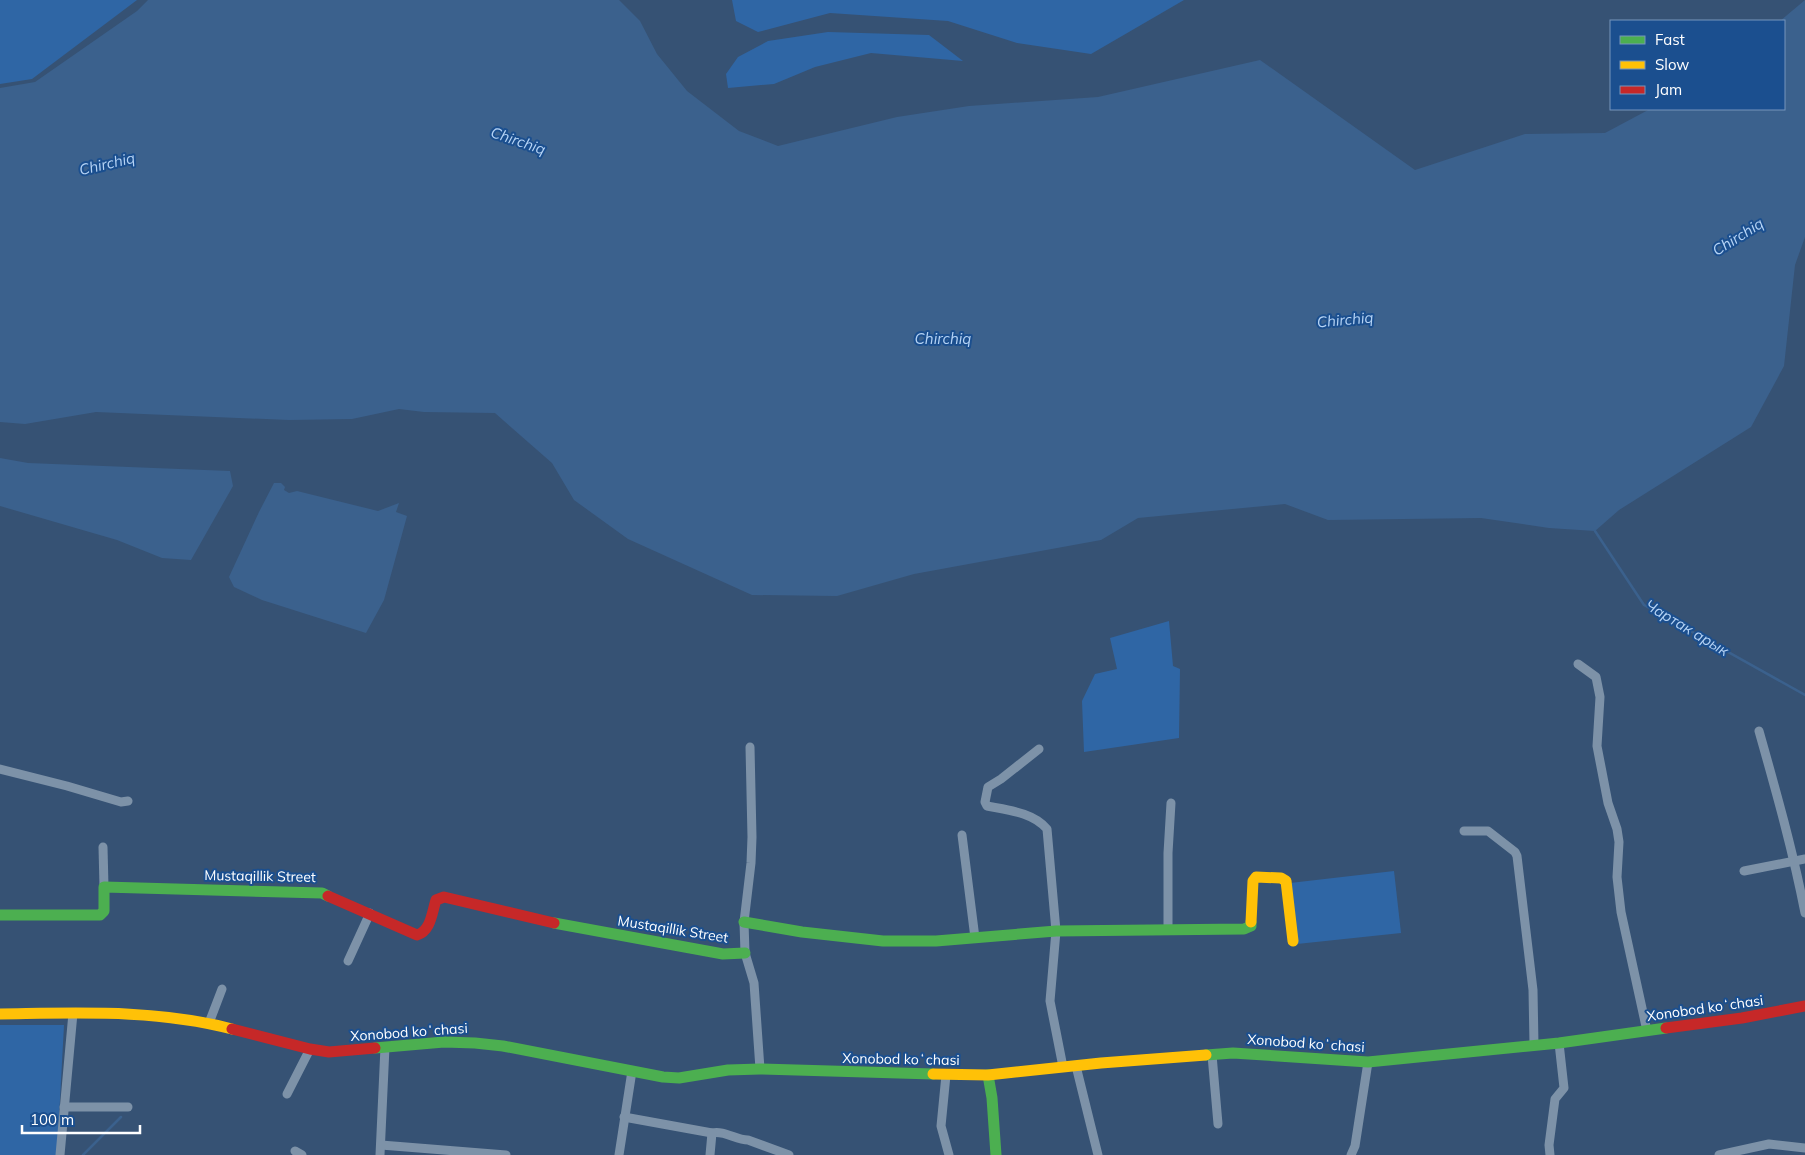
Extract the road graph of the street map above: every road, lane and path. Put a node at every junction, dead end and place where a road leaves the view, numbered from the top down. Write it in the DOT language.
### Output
graph roads {
  1 [pos="1578,664"];
  2 [pos="1759,731"];
  3 [pos="750,747"];
  4 [pos="1039,749"];
  5 [pos="0,770"];
  6 [pos="128,801"];
  7 [pos="1170,803"];
  8 [pos="1464,830"];
  9 [pos="962,835"];
  10 [pos="103,847"];
  11 [pos="1805,859"];
  12 [pos="1795,860"];
  13 [pos="1744,871"];
  14 [pos="104,887"];
  15 [pos="370,913"];
  16 [pos="1805,913"];
  17 [pos="0,915"];
  18 [pos="744,922"];
  19 [pos="1168,930"];
  20 [pos="1056,931"];
  21 [pos="975,938"];
  22 [pos="1293,941"];
  23 [pos="746,953"];
  24 [pos="348,961"];
  25 [pos="222,990"];
  26 [pos="1805,1006"];
  27 [pos="73,1013"];
  28 [pos="0,1014"];
  29 [pos="209,1023"];
  30 [pos="1648,1031"];
  31 [pos="1559,1043"];
  32 [pos="1534,1045"];
  33 [pos="385,1047"];
  34 [pos="310,1049"];
  35 [pos="1212,1055"];
  36 [pos="1368,1062"];
  37 [pos="1076,1066"];
  38 [pos="1063,1067"];
  39 [pos="760,1069"];
  40 [pos="632,1071"];
  41 [pos="946,1075"];
  42 [pos="988,1075"];
  43 [pos="287,1094"];
  44 [pos="64,1107"];
  45 [pos="128,1107"];
  46 [pos="624,1118"];
  47 [pos="1218,1124"];
  48 [pos="712,1133"];
  49 [pos="1805,1148"];
  50 [pos="380,1150"];
  51 [pos="60,1155"];
  52 [pos="506,1155"];
  53 [pos="619,1155"];
  54 [pos="710,1155"];
  55 [pos="789,1155"];
  56 [pos="949,1155"];
  57 [pos="996,1155"];
  58 [pos="1098,1155"];
  59 [pos="1351,1155"];
  60 [pos="1550,1155"];
  61 [pos="1719,1155"];
  1 -- 30 [label="street"];
  2 -- 12 [label="street"];
  3 -- 18 [label="street"];
  4 -- 20 [label="street"];
  5 -- 6 [label="street"];
  7 -- 19 [label="street"];
  8 -- 32 [label="street"];
  9 -- 21 [label="street"];
  10 -- 14 [label="street"];
  11 -- 12 [label="street"];
  12 -- 13 [label="street"];
  12 -- 16 [label="street"];
  14 -- 15 [label="main road, Mustaqillik Street"];
  14 -- 17 [label="main road"];
  15 -- 23 [label="main road, Mustaqillik Street"];
  15 -- 24 [label="street"];
  18 -- 21 [label="main road"];
  18 -- 23 [label="street"];
  19 -- 20 [label="main road"];
  19 -- 22 [label="main road"];
  20 -- 21 [label="main road"];
  20 -- 38 [label="street"];
  23 -- 39 [label="street"];
  25 -- 29 [label="street"];
  26 -- 30 [label="main road, Xonobod koʻchasi"];
  27 -- 28 [label="main road, Xonobod koʻchasi"];
  27 -- 29 [label="main road, Xonobod koʻchasi"];
  27 -- 44 [label="street"];
  29 -- 34 [label="main road, Xonobod koʻchasi"];
  30 -- 31 [label="main road, Xonobod koʻchasi"];
  31 -- 32 [label="main road, Xonobod koʻchasi"];
  31 -- 60 [label="street"];
  32 -- 36 [label="main road, Xonobod koʻchasi"];
  33 -- 34 [label="main road, Xonobod koʻchasi"];
  33 -- 40 [label="main road, Xonobod koʻchasi"];
  33 -- 50 [label="street"];
  34 -- 43 [label="street"];
  35 -- 36 [label="main road, Xonobod koʻchasi"];
  35 -- 37 [label="main road, Xonobod koʻchasi"];
  35 -- 47 [label="street"];
  36 -- 59 [label="street"];
  37 -- 38 [label="main road, Xonobod koʻchasi"];
  37 -- 58 [label="street"];
  38 -- 42 [label="main road, Xonobod koʻchasi"];
  39 -- 40 [label="main road, Xonobod koʻchasi"];
  39 -- 41 [label="main road, Xonobod koʻchasi"];
  40 -- 46 [label="street"];
  41 -- 42 [label="main road, Xonobod koʻchasi"];
  41 -- 56 [label="street"];
  42 -- 57 [label="main road"];
  44 -- 45 [label="street"];
  44 -- 51 [label="street"];
  46 -- 48 [label="street"];
  46 -- 53 [label="street"];
  48 -- 54 [label="street"];
  48 -- 55 [label="street"];
  49 -- 61 [label="street"];
  50 -- 52 [label="street"];
}
